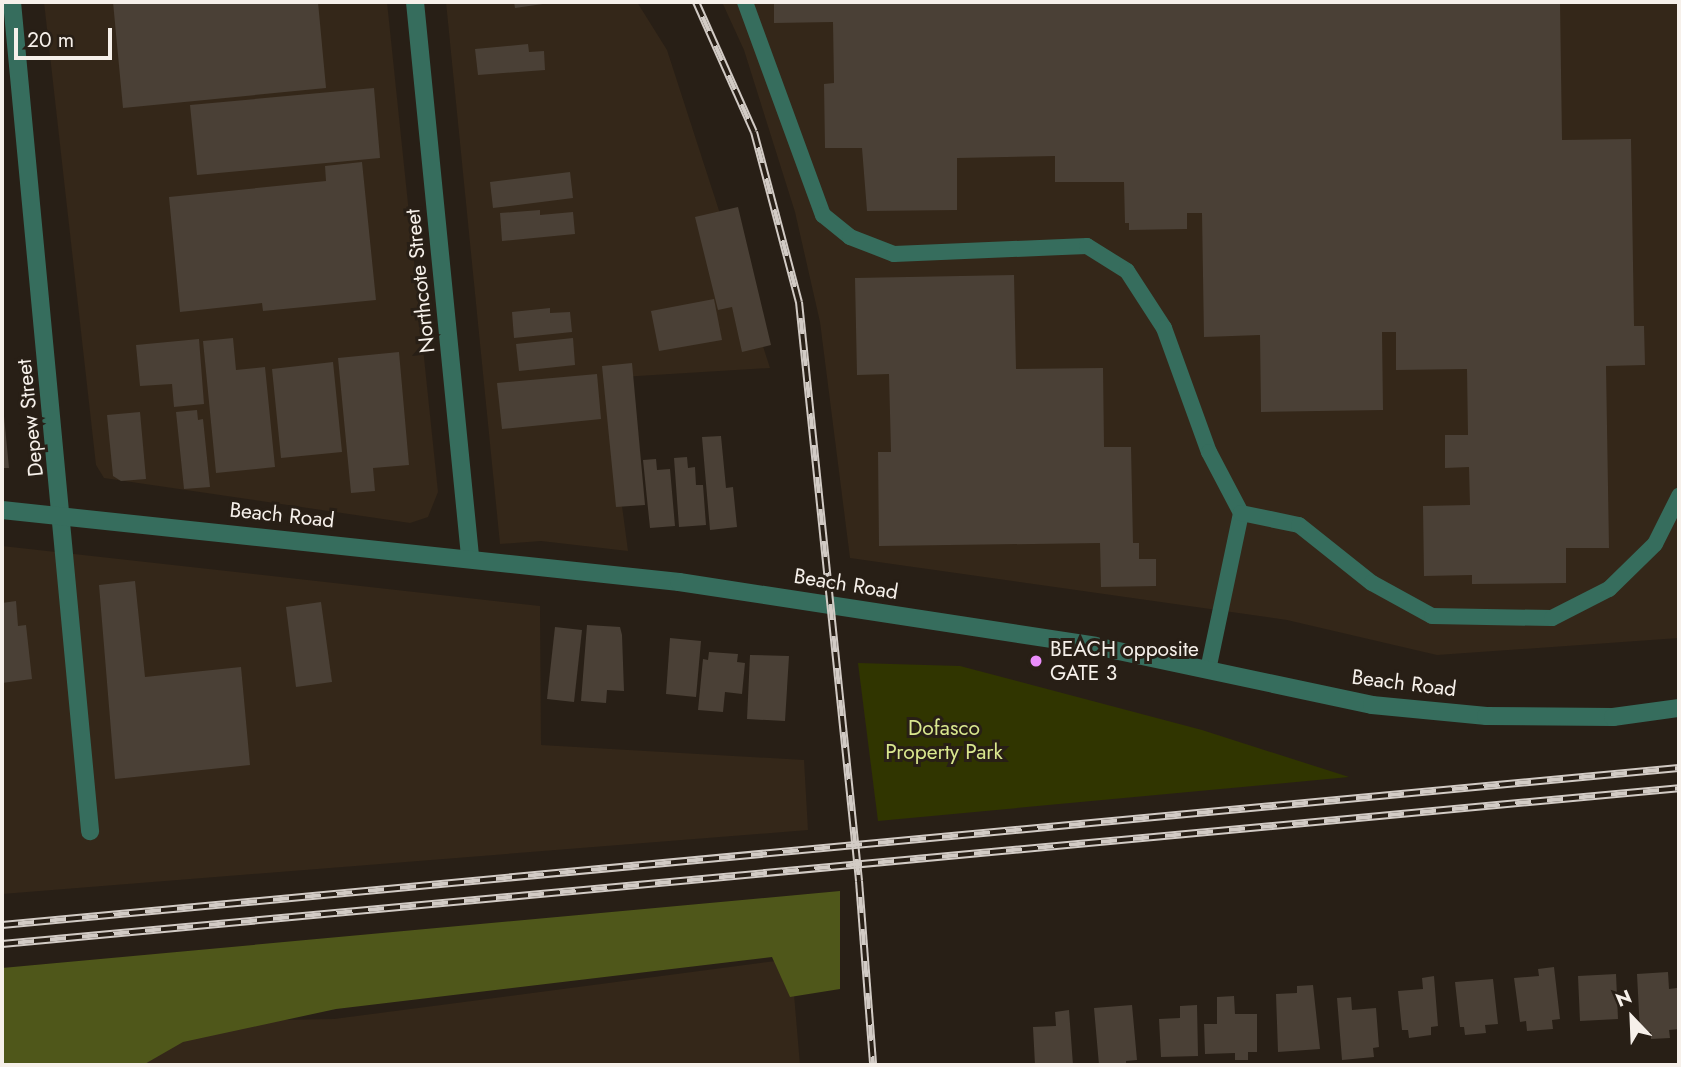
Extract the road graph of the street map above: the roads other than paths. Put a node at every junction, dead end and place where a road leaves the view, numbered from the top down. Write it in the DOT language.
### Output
graph roads {
  1 [pos="12,2"];
  2 [pos="415,2"];
  3 [pos="745,2"];
  4 [pos="1679,496"];
  5 [pos="2,510"];
  6 [pos="1241,513"];
  7 [pos="62,516"];
  8 [pos="470,556"];
  9 [pos="1208,670"];
  10 [pos="1679,708"];
  11 [pos="90,831"];
  1 -- 7 [label="street, Depew Street"];
  2 -- 8 [label="street, Northcote Street"];
  3 -- 6 [label="lane"];
  4 -- 6 [label="lane"];
  5 -- 7 [label="street, Beach Road"];
  6 -- 9 [label="lane"];
  7 -- 8 [label="street, Beach Road"];
  7 -- 11 [label="street, Depew Street"];
  8 -- 9 [label="street, Beach Road"];
  9 -- 10 [label="street, Beach Road"];
}
